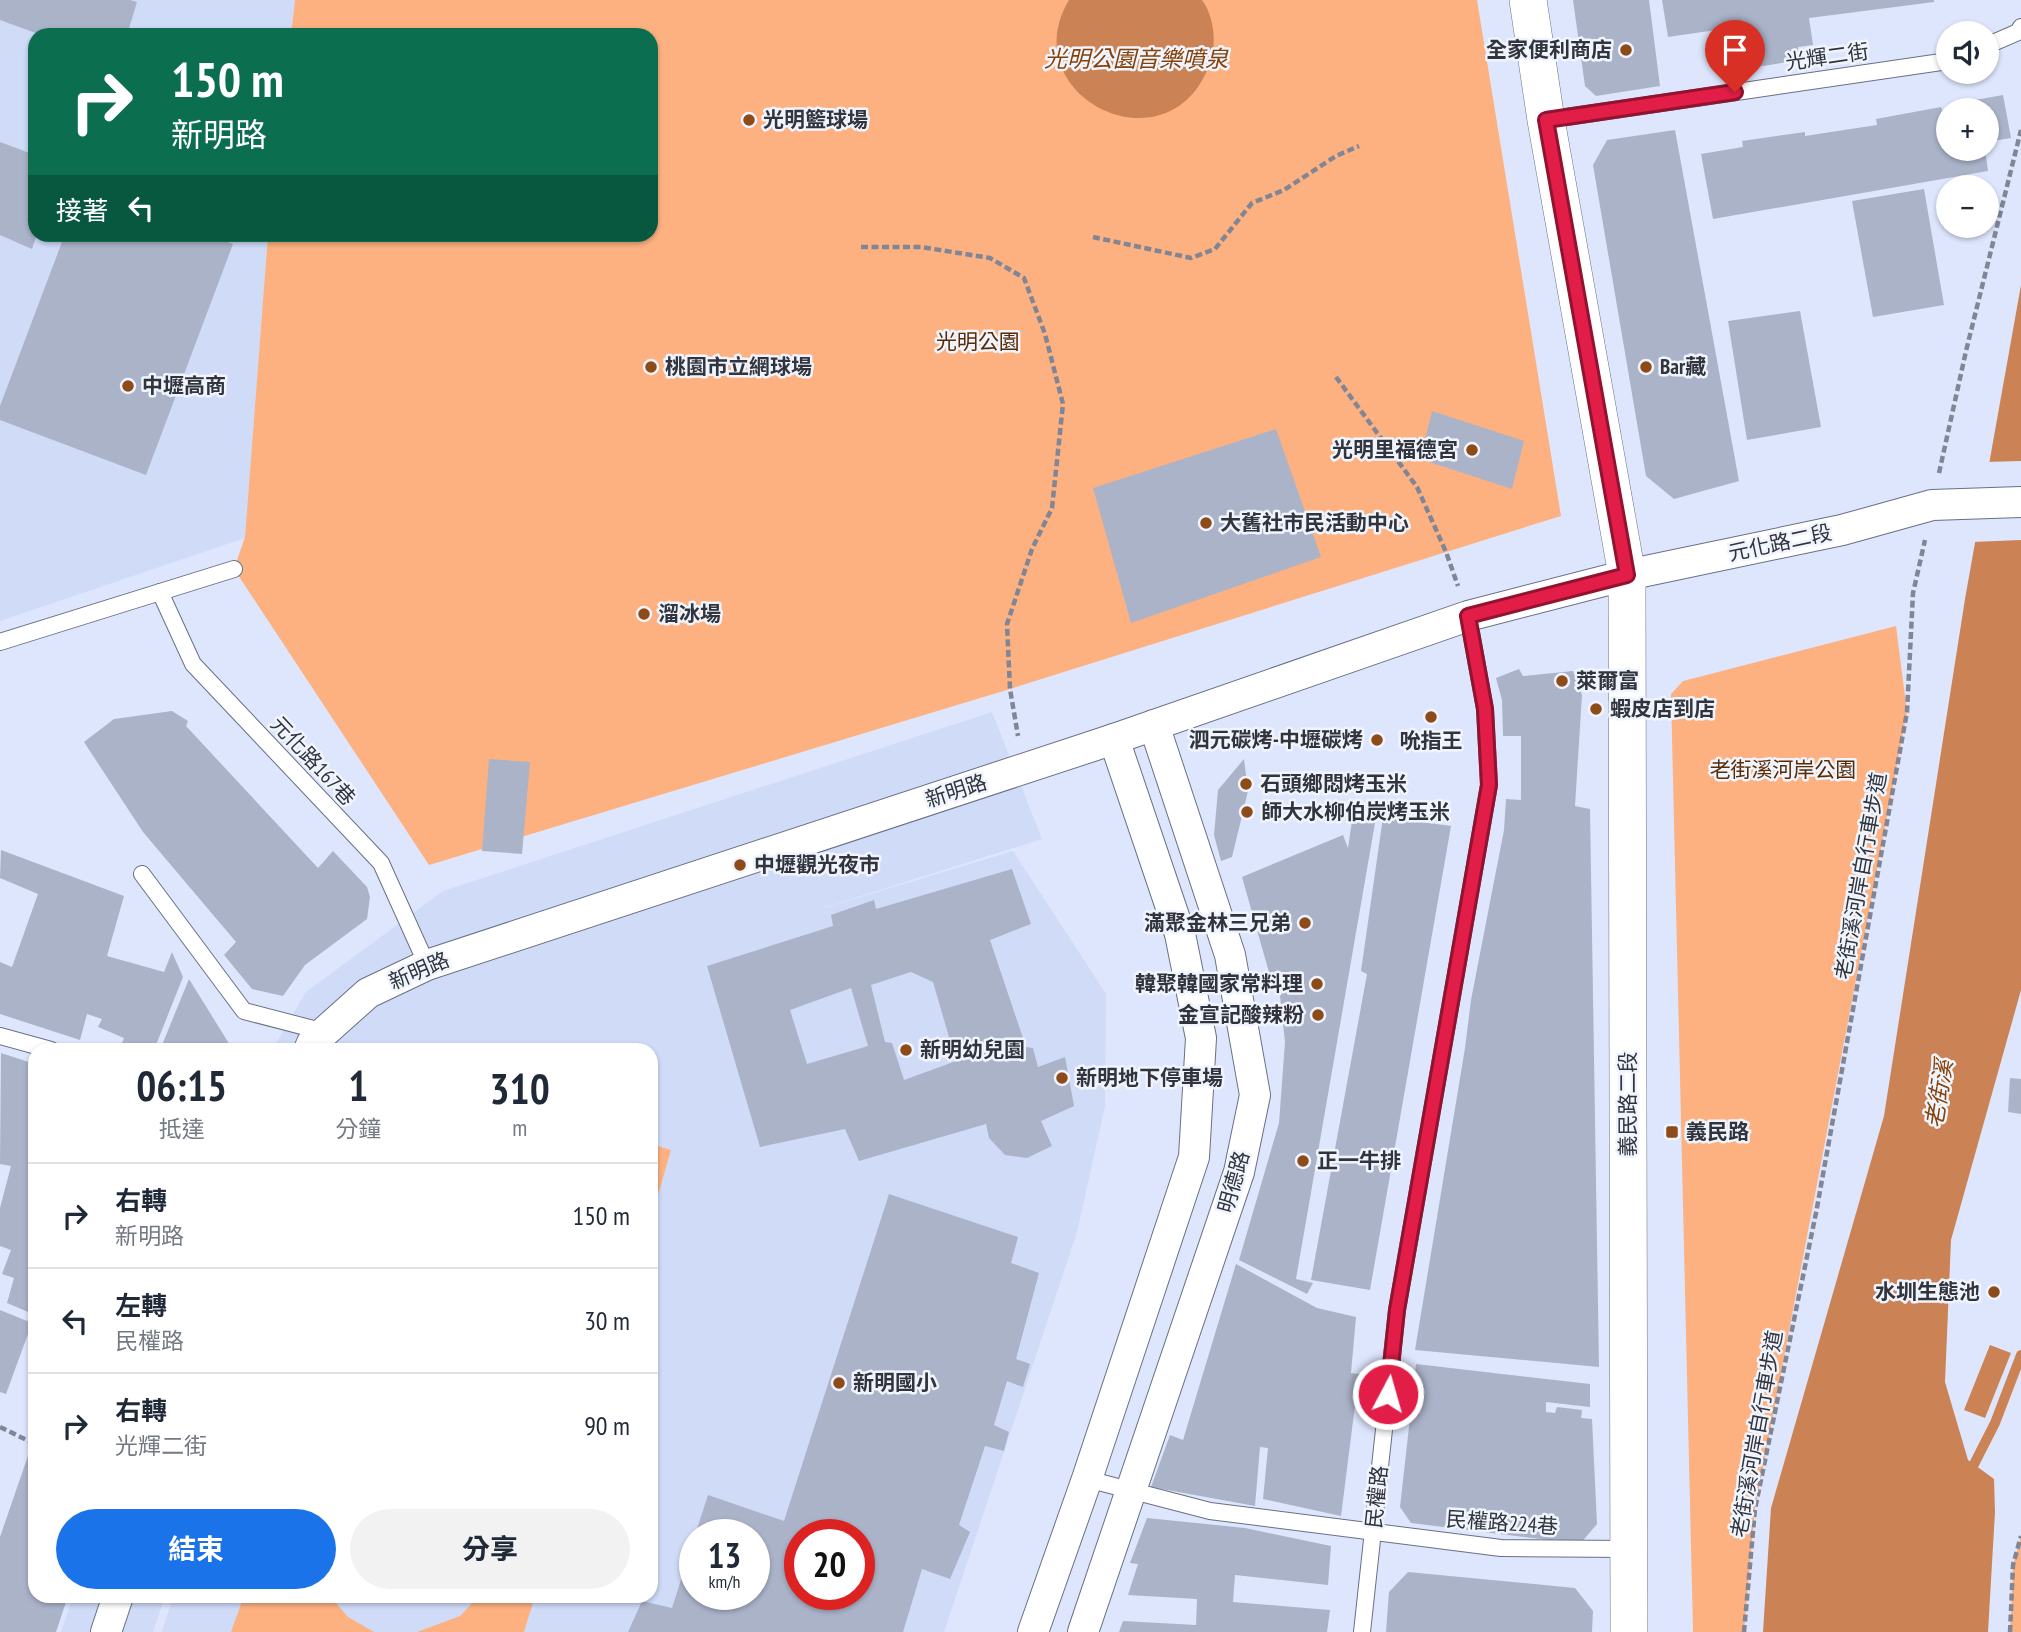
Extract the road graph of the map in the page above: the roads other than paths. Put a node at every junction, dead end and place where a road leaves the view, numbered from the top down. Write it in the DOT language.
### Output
graph roads {
  1 [pos="1528,0"];
  2 [pos="2021,27"];
  3 [pos="1999,40"];
  4 [pos="1936,63"];
  5 [pos="1546,120"];
  6 [pos="2021,502"];
  7 [pos="234,569"];
  8 [pos="1627,575"];
  9 [pos="160,592"];
  10 [pos="1468,616"];
  11 [pos="0,642"];
  12 [pos="1154,725"];
  13 [pos="1114,739"];
  14 [pos="142,874"];
  15 [pos="427,965"];
  16 [pos="0,1036"];
  17 [pos="317,1041"];
  18 [pos="28,1044"];
  19 [pos="1087,1479"];
  20 [pos="1131,1490"];
  21 [pos="1374,1532"];
  22 [pos="1629,1549"];
  23 [pos="116,1603"];
  24 [pos="106,1632"];
  25 [pos="1032,1632"];
  26 [pos="1083,1632"];
  27 [pos="1362,1632"];
  28 [pos="1629,1632"];
  1 -- 5 [label="street"];
  2 -- 3 [label="lane"];
  4 -- 5 [label="lane, 光輝二街"];
  5 -- 8 [label="street"];
  6 -- 8 [label="street, 元化路二段"];
  7 -- 9 [label="lane"];
  8 -- 10 [label="street, 新明路"];
  8 -- 22 [label="street, 義民路二段"];
  9 -- 11 [label="lane"];
  9 -- 15 [label="lane, 元化路167巷"];
  10 -- 12 [label="street, 新明路"];
  10 -- 21 [label="lane, 民權路"];
  12 -- 13 [label="street, 新明路"];
  12 -- 20 [label="street, 明德路"];
  13 -- 15 [label="street, 新明路"];
  13 -- 19 [label="street"];
  14 -- 17 [label="lane"];
  15 -- 17 [label="street, 新明路"];
  16 -- 18 [label="lane"];
  19 -- 20 [label="lane, 民權路224巷"];
  19 -- 25 [label="street"];
  20 -- 21 [label="lane, 民權路224巷"];
  20 -- 26 [label="street, 明德路"];
  21 -- 22 [label="lane, 民權路224巷"];
  21 -- 27 [label="lane, 民權路"];
  22 -- 28 [label="street, 義民路二段"];
  23 -- 24 [label="street"];
}
